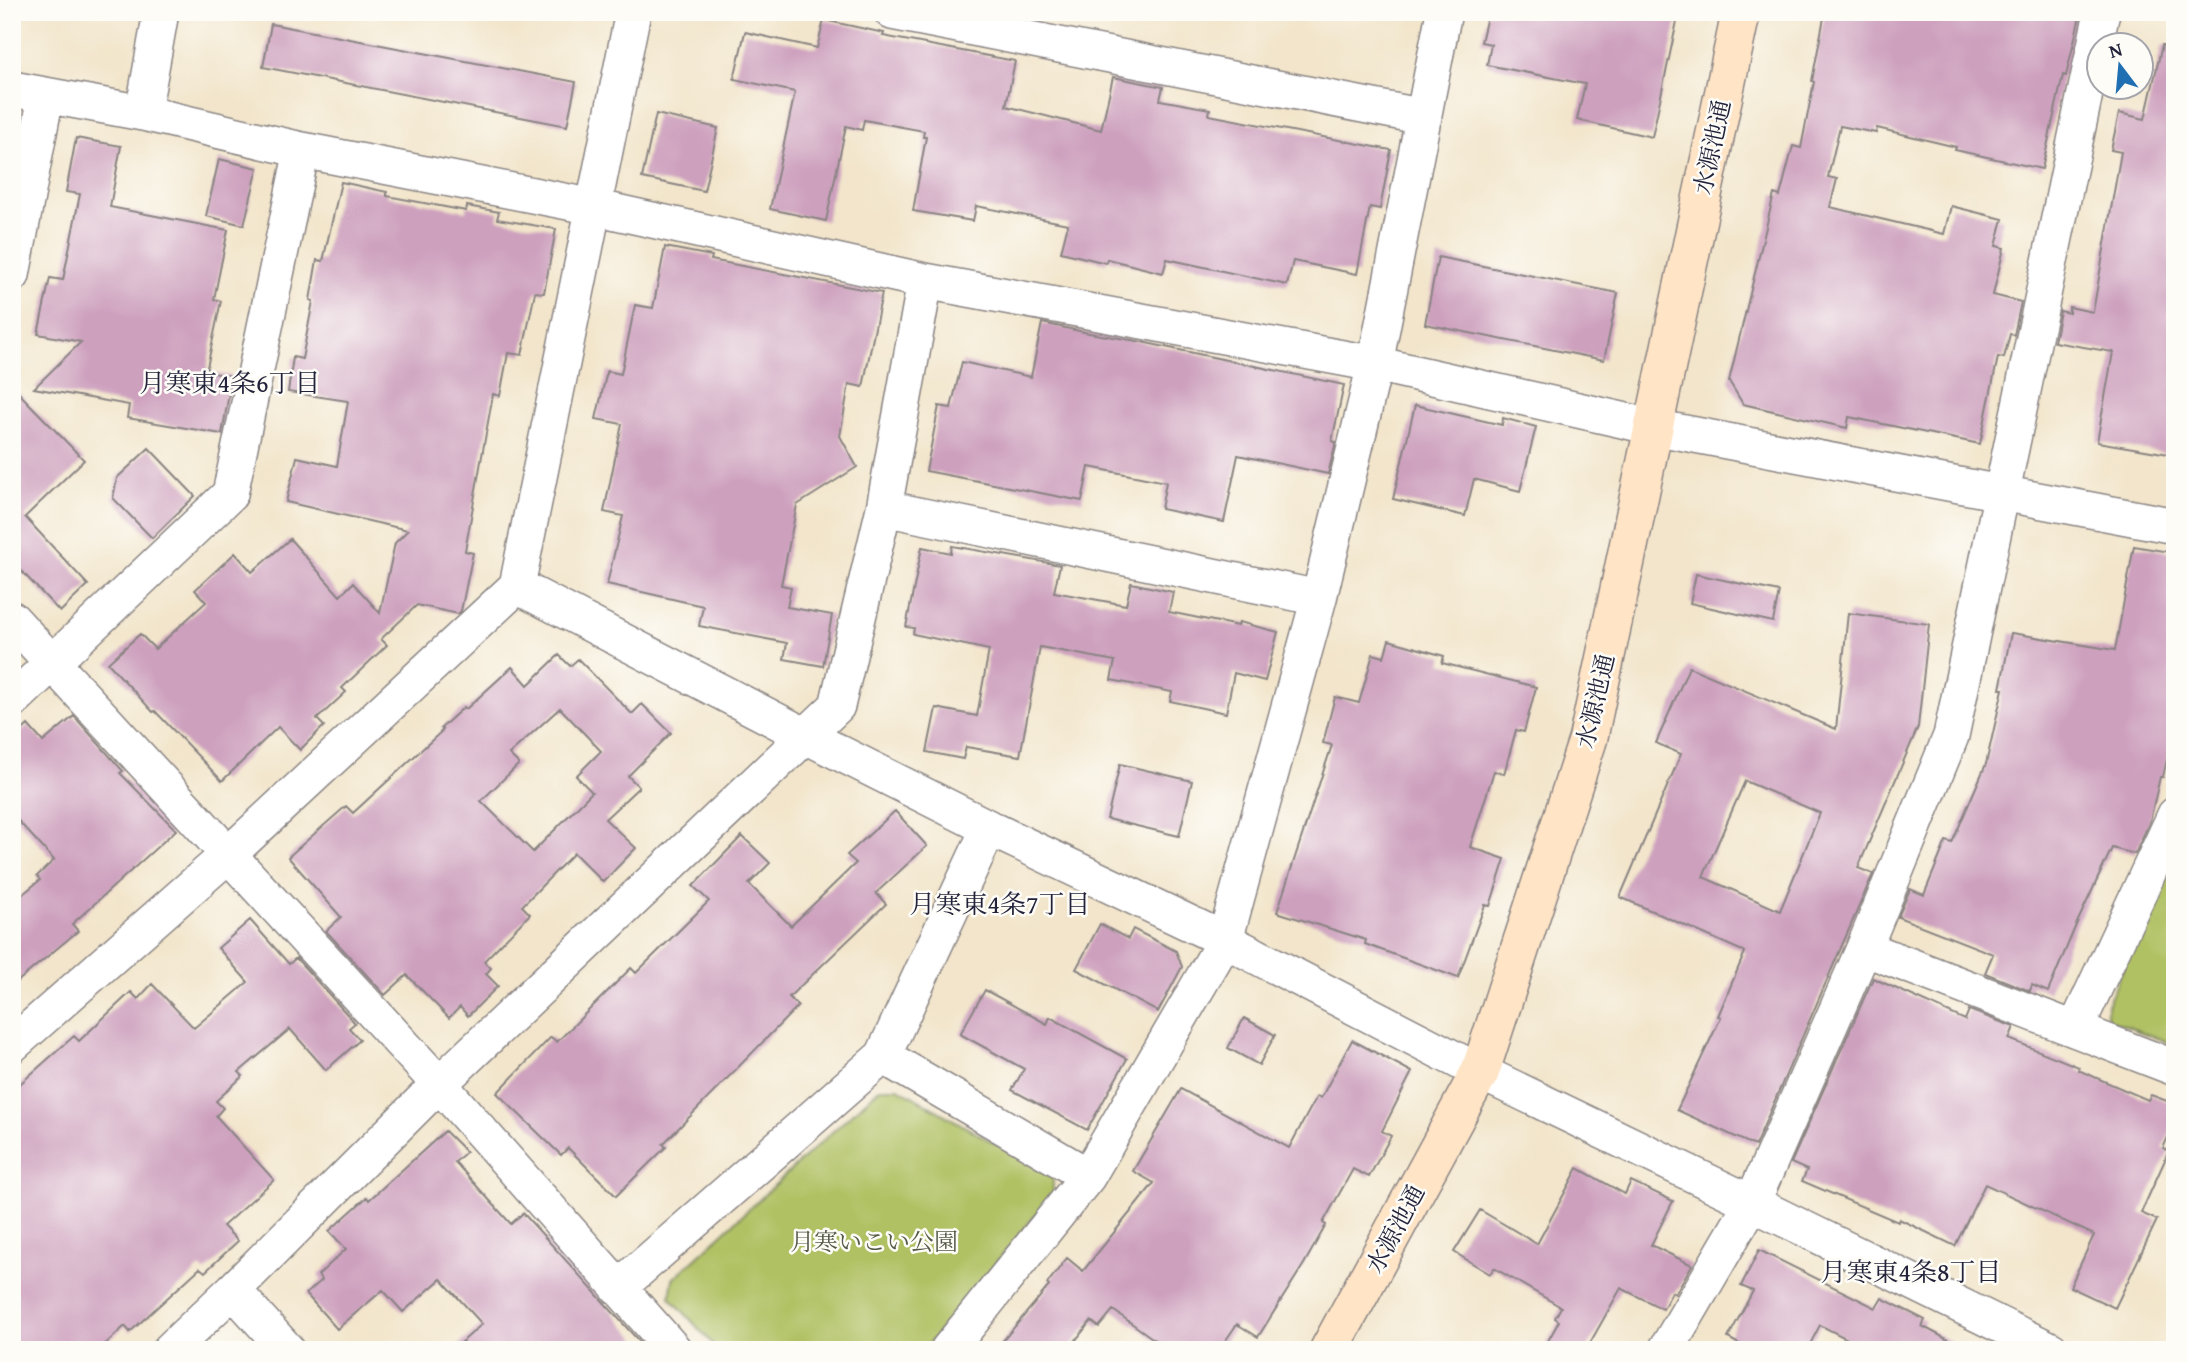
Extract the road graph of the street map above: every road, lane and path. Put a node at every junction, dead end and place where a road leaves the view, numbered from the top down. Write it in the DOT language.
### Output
graph roads {
  1 [pos="161,12"];
  2 [pos="633,12"];
  3 [pos="892,12"];
  4 [pos="1444,12"];
  5 [pos="1741,12"];
  6 [pos="2102,12"];
  7 [pos="29,92"];
  8 [pos="143,113"];
  9 [pos="1424,117"];
  10 [pos="302,150"];
  11 [pos="594,207"];
  12 [pos="12,275"];
  13 [pos="925,281"];
  14 [pos="1375,364"];
  15 [pos="1653,427"];
  16 [pos="2003,495"];
  17 [pos="884,508"];
  18 [pos="2175,526"];
  19 [pos="517,586"];
  20 [pos="1319,598"];
  21 [pos="12,620"];
  22 [pos="53,663"];
  23 [pos="12,701"];
  24 [pos="806,736"];
  25 [pos="2175,815"];
  26 [pos="989,828"];
  27 [pos="229,854"];
  28 [pos="1225,940"];
  29 [pos="1864,948"];
  30 [pos="2076,1028"];
  31 [pos="12,1045"];
  32 [pos="883,1056"];
  33 [pos="2175,1068"];
  34 [pos="1480,1072"];
  35 [pos="439,1084"];
  36 [pos="1088,1176"];
  37 [pos="1752,1203"];
  38 [pos="618,1288"];
  39 [pos="233,1290"];
  40 [pos="170,1350"];
  41 [pos="287,1350"];
  42 [pos="674,1350"];
  43 [pos="948,1350"];
  44 [pos="1329,1350"];
  45 [pos="1666,1350"];
  46 [pos="2051,1350"];
  1 -- 8 [label="street"];
  2 -- 11 [label="street"];
  3 -- 9 [label="street"];
  4 -- 9 [label="street"];
  5 -- 15 [label="street, 水源池通"];
  6 -- 16 [label="street"];
  7 -- 8 [label="street"];
  7 -- 12 [label="street"];
  8 -- 10 [label="street"];
  9 -- 14 [label="street"];
  10 -- 11 [label="street"];
  10 -- 22 [label="street"];
  11 -- 13 [label="street"];
  11 -- 19 [label="street"];
  13 -- 14 [label="street"];
  13 -- 17 [label="street"];
  14 -- 15 [label="street"];
  14 -- 20 [label="street"];
  15 -- 16 [label="street"];
  15 -- 34 [label="street, 水源池通"];
  16 -- 18 [label="street"];
  16 -- 29 [label="street"];
  17 -- 20 [label="street"];
  17 -- 24 [label="street"];
  19 -- 24 [label="street"];
  19 -- 27 [label="street"];
  20 -- 28 [label="street"];
  21 -- 22 [label="street"];
  22 -- 23 [label="street"];
  22 -- 27 [label="street"];
  24 -- 26 [label="street"];
  24 -- 35 [label="street"];
  25 -- 30 [label="street"];
  26 -- 28 [label="street"];
  26 -- 32 [label="street"];
  27 -- 31 [label="street"];
  27 -- 35 [label="street"];
  28 -- 34 [label="street"];
  28 -- 36 [label="street"];
  29 -- 30 [label="street"];
  29 -- 37 [label="street"];
  30 -- 33 [label="street"];
  32 -- 36 [label="street"];
  32 -- 38 [label="street"];
  34 -- 37 [label="street"];
  34 -- 44 [label="street, 水源池通"];
  35 -- 38 [label="street"];
  35 -- 39 [label="street"];
  36 -- 43 [label="street"];
  37 -- 45 [label="street"];
  37 -- 46 [label="street"];
  38 -- 42 [label="street"];
  39 -- 40 [label="street"];
  39 -- 41 [label="street"];
}
